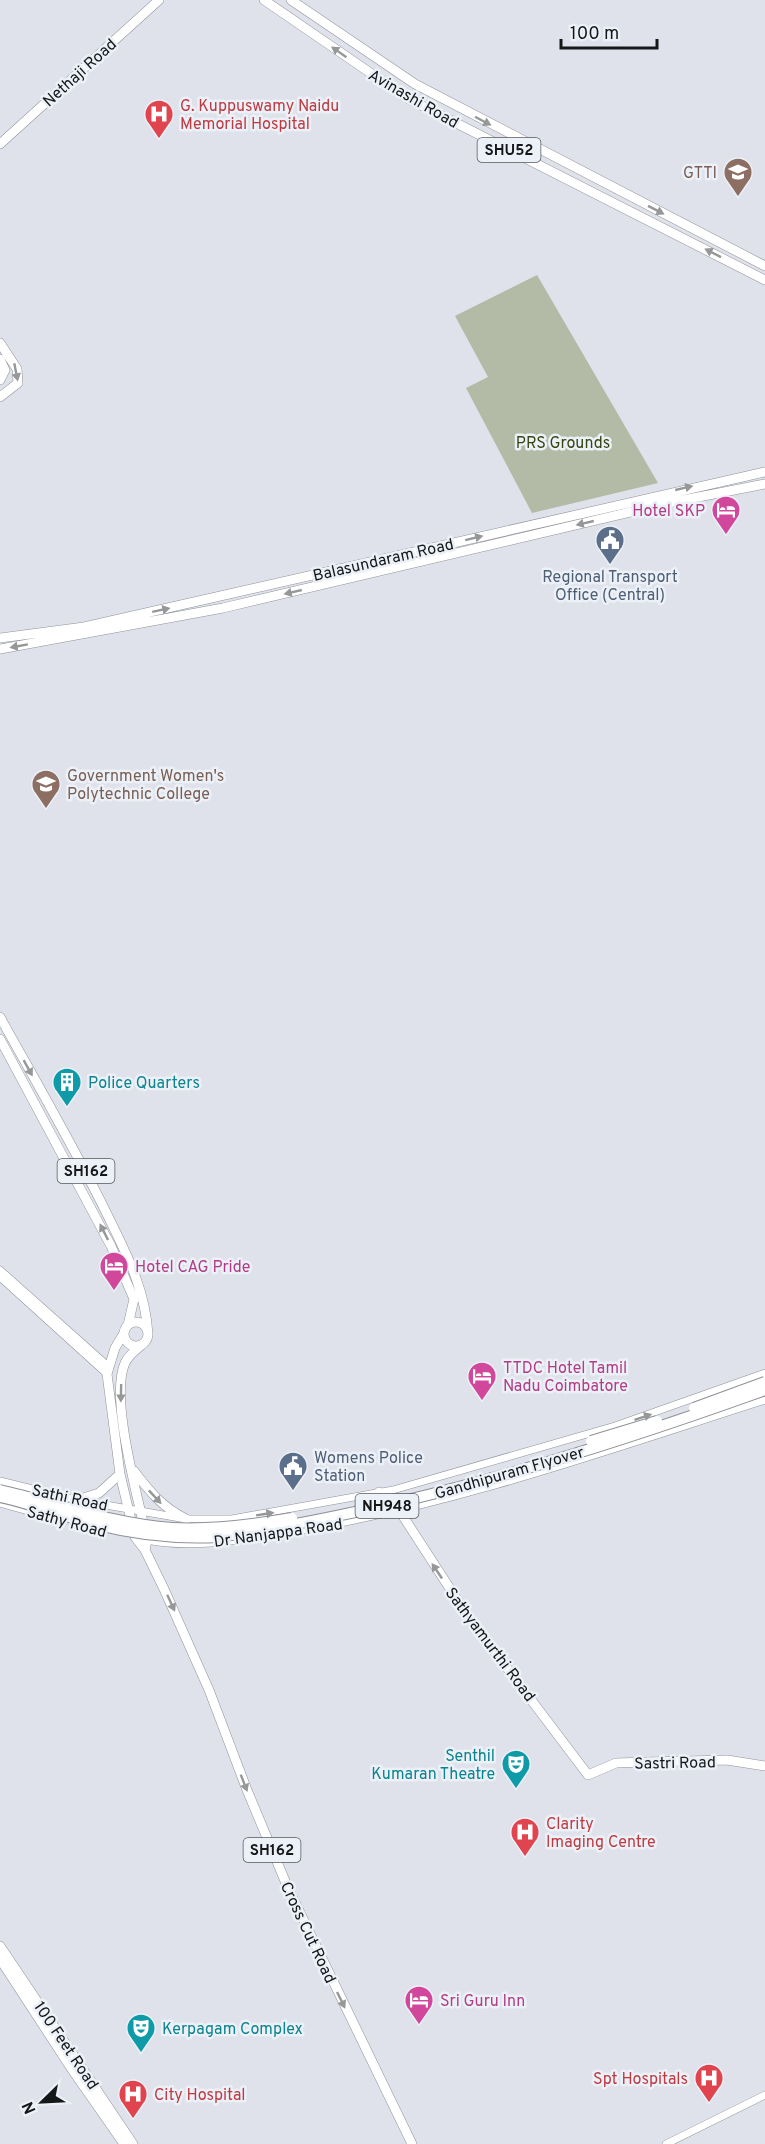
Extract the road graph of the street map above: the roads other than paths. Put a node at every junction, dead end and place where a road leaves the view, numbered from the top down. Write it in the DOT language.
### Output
graph roads {
  1 [pos="159,0"];
  2 [pos="264,0"];
  3 [pos="291,0"];
  4 [pos="0,144"];
  5 [pos="765,266"];
  6 [pos="765,280"];
  7 [pos="0,343"];
  8 [pos="0,359"];
  9 [pos="0,380"];
  10 [pos="0,398"];
  11 [pos="765,472"];
  12 [pos="765,484"];
  13 [pos="606,507"];
  14 [pos="609,518"];
  15 [pos="0,638"];
  16 [pos="0,649"];
  17 [pos="0,1017"];
  18 [pos="0,1039"];
  19 [pos="0,1270"];
  20 [pos="0,1277"];
  21 [pos="126,1329"];
  22 [pos="146,1339"];
  23 [pos="108,1370"];
  24 [pos="765,1373"];
  25 [pos="765,1382"];
  26 [pos="765,1390"];
  27 [pos="765,1400"];
  28 [pos="131,1466"];
  29 [pos="120,1474"];
  30 [pos="0,1481"];
  31 [pos="0,1490"];
  32 [pos="379,1492"];
  33 [pos="0,1497"];
  34 [pos="76,1500"];
  35 [pos="0,1503"];
  36 [pos="127,1508"];
  37 [pos="399,1510"];
  38 [pos="141,1511"];
  39 [pos="186,1519"];
  40 [pos="135,1537"];
  41 [pos="147,1540"];
  42 [pos="145,1550"];
  43 [pos="765,1766"];
  44 [pos="588,1775"];
  45 [pos="0,1946"];
  46 [pos="0,1959"];
  47 [pos="765,2095"];
  48 [pos="124,2144"];
  49 [pos="133,2144"];
  50 [pos="412,2144"];
  51 [pos="666,2144"];
  1 -- 4 [label="main road, Nethaji Road"];
  6 -- 2 [label="main road, Avinashi Road / SHU52, one-way"];
  3 -- 5 [label="main road, Avinashi Road / SHU52, one-way"];
  7 -- 10 [label="main road, one-way"];
  8 -- 9 [label="main road"];
  13 -- 11 [label="main road, Balasundaram Road, one-way"];
  12 -- 14 [label="main road, Balasundaram Road"];
  13 -- 14 [label="main road"];
  15 -- 13 [label="main road, Balasundaram Road, one-way"];
  14 -- 16 [label="main road, Balasundaram Road, one-way"];
  17 -- 22 [label="main road, SH162, one-way"];
  21 -- 18 [label="main road, SH162, one-way"];
  19 -- 23 [label="street"];
  20 -- 23 [label="street"];
  21 -- 22 [label="main road"];
  21 -- 22 [label="main road"];
  21 -- 23 [label="main road, SH162"];
  22 -- 28 [label="main road, one-way"];
  23 -- 29 [label="main road, SH162"];
  32 -- 24 [label="street, Dr Nanjappa Road, one-way"];
  25 -- 31 [label="highway, Gandhipuram Flyover / NH948, bridge"];
  26 -- 33 [label="highway, Gandhipuram Flyover / NH948, bridge"];
  27 -- 37 [label="street, Dr Nanjappa Road"];
  28 -- 38 [label="main road"];
  28 -- 39 [label="main road, one-way"];
  29 -- 34 [label="main road"];
  29 -- 36 [label="main road, SH162"];
  30 -- 34 [label="street, Sathi Road"];
  32 -- 37 [label="main road, Sathyamurthi Road"];
  39 -- 32 [label="street, Dr Nanjappa Road, one-way"];
  34 -- 36 [label="street, Sathi Road"];
  35 -- 40 [label="street, Sathy Road"];
  36 -- 38 [label="street, Sathi Road"];
  36 -- 40 [label="main road, SH162"];
  37 -- 41 [label="street, Dr Nanjappa Road"];
  44 -- 37 [label="main road, Sathyamurthi Road, one-way"];
  38 -- 39 [label="street, Dr Nanjappa Road"];
  38 -- 41 [label="main road"];
  40 -- 41 [label="street, Dr Nanjappa Road"];
  40 -- 42 [label="main road, SH162"];
  41 -- 42 [label="main road"];
  42 -- 50 [label="main road, Cross Cut Road / SH162, one-way"];
  43 -- 44 [label="main road, Sastri Road"];
  45 -- 49 [label="main road, 100 Feet Road"];
  46 -- 48 [label="main road, 100 Feet Road"];
  47 -- 51 [label="street"];
}
